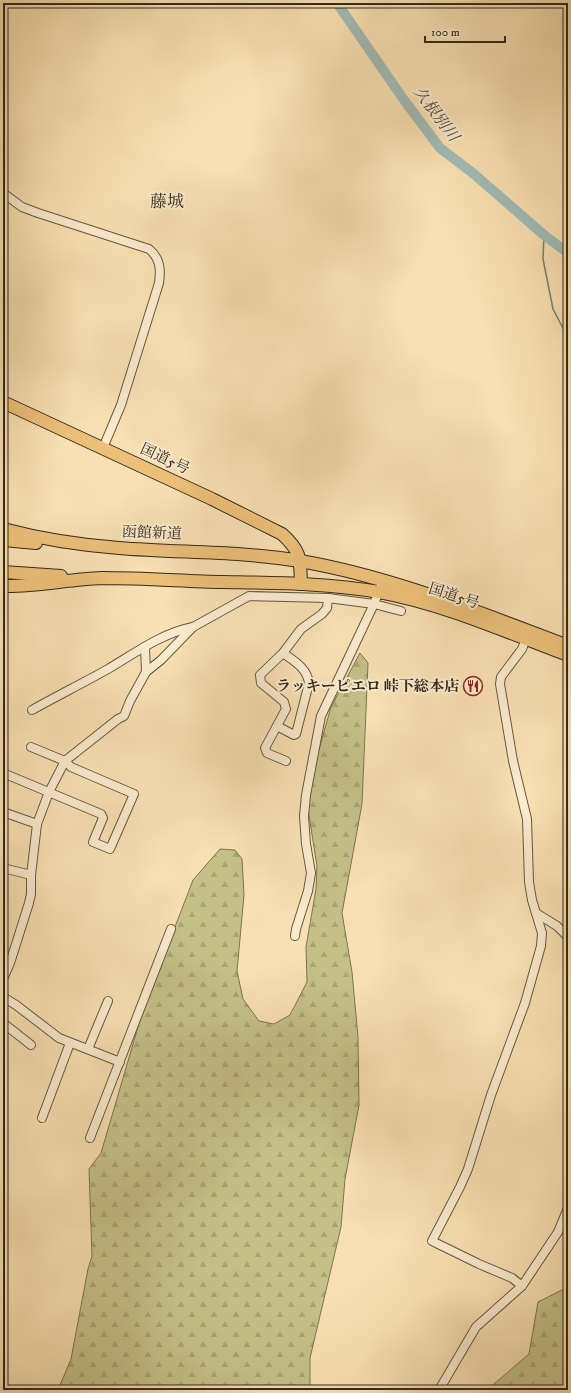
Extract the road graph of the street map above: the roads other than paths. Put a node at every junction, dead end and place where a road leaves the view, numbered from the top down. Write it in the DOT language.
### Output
graph roads {
  1 [pos="3,193"];
  2 [pos="3,402"];
  3 [pos="103,448"];
  4 [pos="3,529"];
  5 [pos="3,540"];
  6 [pos="121,548"];
  7 [pos="300,561"];
  8 [pos="3,572"];
  9 [pos="103,578"];
  10 [pos="383,580"];
  11 [pos="248,582"];
  12 [pos="301,584"];
  13 [pos="3,586"];
  14 [pos="379,592"];
  15 [pos="249,596"];
  16 [pos="328,598"];
  17 [pos="374,604"];
  18 [pos="401,611"];
  19 [pos="193,627"];
  20 [pos="527,635"];
  21 [pos="568,646"];
  22 [pos="145,647"];
  23 [pos="283,653"];
  24 [pos="568,655"];
  25 [pos="146,672"];
  26 [pos="32,710"];
  27 [pos="277,726"];
  28 [pos="31,747"];
  29 [pos="65,761"];
  30 [pos="286,761"];
  31 [pos="3,773"];
  32 [pos="49,792"];
  33 [pos="3,812"];
  34 [pos="37,824"];
  35 [pos="3,868"];
  36 [pos="31,875"];
  37 [pos="536,913"];
  38 [pos="172,929"];
  39 [pos="295,936"];
  40 [pos="568,937"];
  41 [pos="3,979"];
  42 [pos="4,999"];
  43 [pos="108,1001"];
  44 [pos="3,1022"];
  45 [pos="70,1043"];
  46 [pos="31,1045"];
  47 [pos="88,1050"];
  48 [pos="120,1062"];
  49 [pos="42,1118"];
  50 [pos="90,1138"];
  51 [pos="568,1208"];
  52 [pos="522,1286"];
  53 [pos="439,1390"];
  1 -- 3 [label="street"];
  2 -- 3 [label="highway, 国道5号"];
  3 -- 7 [label="highway, 国道5号"];
  4 -- 6 [label="highway, 函館新道"];
  5 -- 6 [label="highway"];
  6 -- 7 [label="highway, 函館新道"];
  7 -- 10 [label="highway, 国道5号"];
  7 -- 12 [label="highway, 国道5号"];
  8 -- 9 [label="highway"];
  9 -- 11 [label="highway"];
  9 -- 13 [label="highway"];
  10 -- 14 [label="street"];
  10 -- 20 [label="highway, 国道5号"];
  11 -- 12 [label="highway"];
  11 -- 15 [label="street"];
  12 -- 14 [label="highway, 国道5号"];
  14 -- 17 [label="street"];
  14 -- 20 [label="highway, 国道5号"];
  15 -- 16 [label="street"];
  15 -- 19 [label="street"];
  16 -- 17 [label="street"];
  16 -- 23 [label="street"];
  17 -- 18 [label="street"];
  17 -- 39 [label="street"];
  19 -- 22 [label="street"];
  19 -- 25 [label="street"];
  20 -- 21 [label="highway, 国道5号"];
  20 -- 24 [label="highway, 国道5号"];
  20 -- 37 [label="street"];
  22 -- 25 [label="street"];
  22 -- 26 [label="street"];
  23 -- 27 [label="street"];
  23 -- 27 [label="street"];
  25 -- 29 [label="street"];
  27 -- 30 [label="street"];
  28 -- 29 [label="street"];
  29 -- 32 [label="street"];
  29 -- 32 [label="street"];
  31 -- 32 [label="street"];
  32 -- 34 [label="street"];
  33 -- 34 [label="street"];
  34 -- 36 [label="street"];
  35 -- 36 [label="street"];
  36 -- 41 [label="street"];
  37 -- 40 [label="street"];
  37 -- 52 [label="street"];
  38 -- 48 [label="street"];
  42 -- 45 [label="street"];
  43 -- 47 [label="street"];
  44 -- 46 [label="street"];
  45 -- 47 [label="street"];
  45 -- 49 [label="street"];
  47 -- 48 [label="street"];
  48 -- 50 [label="street"];
  51 -- 52 [label="street"];
  52 -- 53 [label="street"];
}
